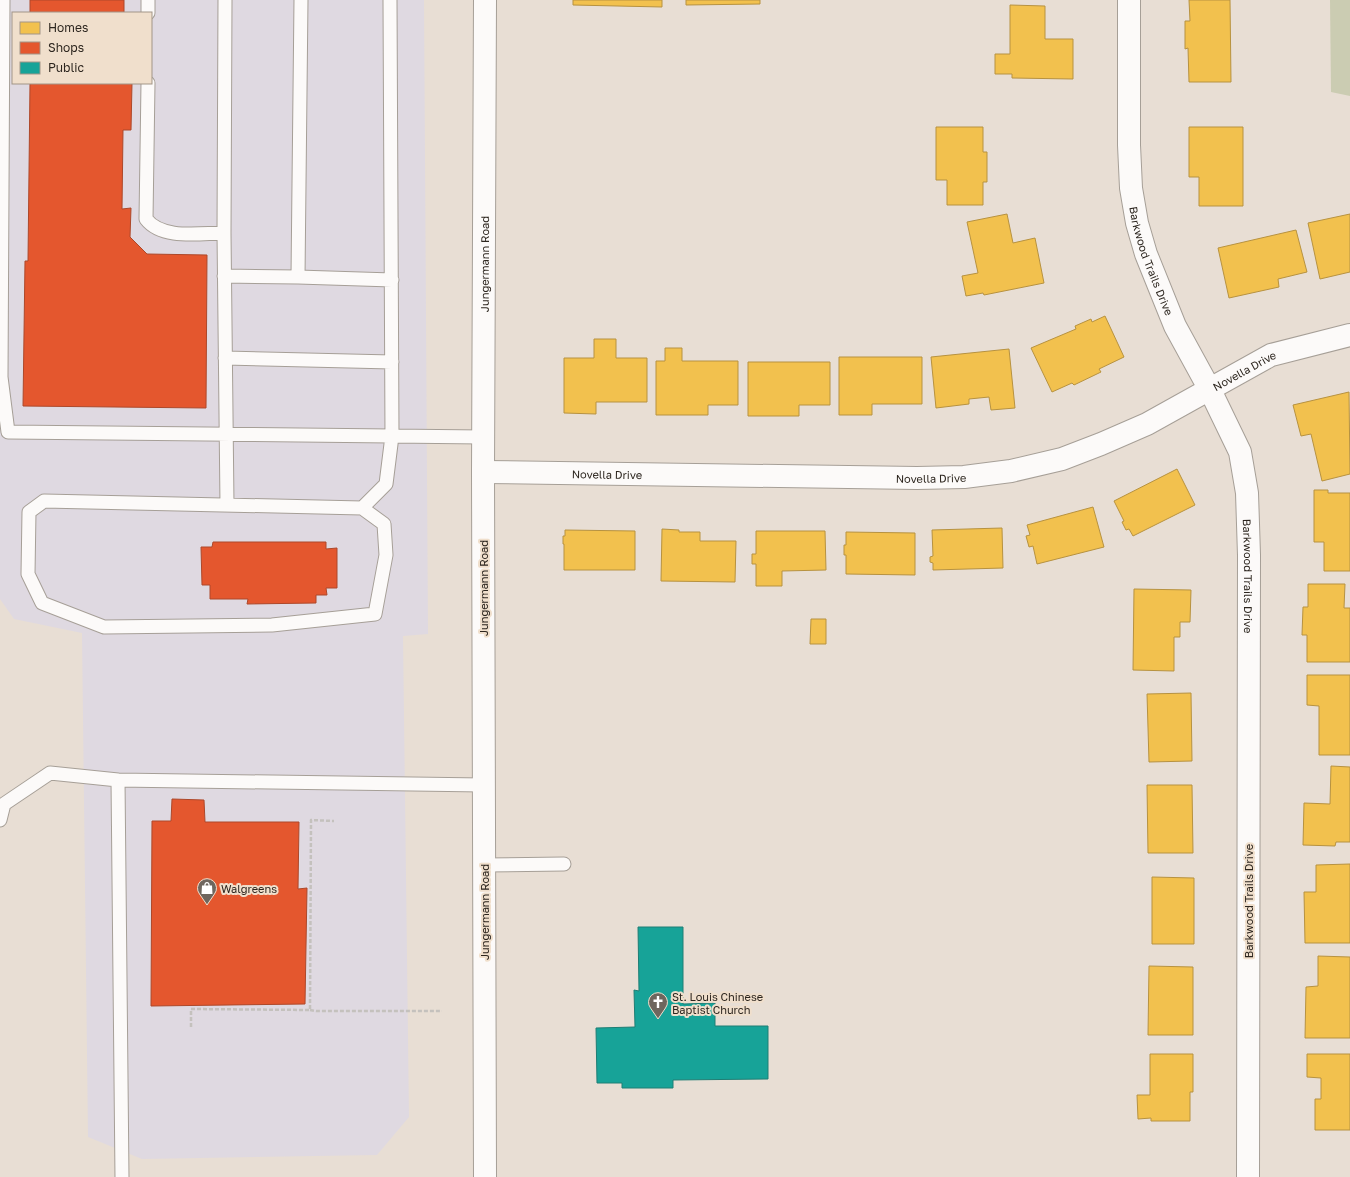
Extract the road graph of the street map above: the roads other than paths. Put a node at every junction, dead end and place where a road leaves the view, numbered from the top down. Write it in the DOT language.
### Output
graph roads {
  1 [pos="3,0"];
  2 [pos="148,0"];
  3 [pos="225,0"];
  4 [pos="301,0"];
  5 [pos="390,0"];
  6 [pos="485,0"];
  7 [pos="1129,0"];
  8 [pos="148,12"];
  9 [pos="148,84"];
  10 [pos="224,233"];
  11 [pos="224,276"];
  12 [pos="298,277"];
  13 [pos="392,280"];
  14 [pos="1350,335"];
  15 [pos="225,358"];
  16 [pos="392,362"];
  17 [pos="1210,390"];
  18 [pos="226,434"];
  19 [pos="392,436"];
  20 [pos="483,437"];
  21 [pos="482,472"];
  22 [pos="227,505"];
  23 [pos="362,508"];
  24 [pos="118,780"];
  25 [pos="483,785"];
  26 [pos="0,820"];
  27 [pos="564,864"];
  28 [pos="483,865"];
  29 [pos="122,1177"];
  30 [pos="485,1177"];
  31 [pos="1248,1177"];
  1 -- 18 [label="lane"];
  2 -- 8 [label="lane"];
  3 -- 10 [label="lane"];
  4 -- 12 [label="lane"];
  5 -- 13 [label="lane"];
  6 -- 20 [label="street, Jungermann Road"];
  7 -- 17 [label="street, Barkwood Trails Drive"];
  9 -- 10 [label="lane"];
  10 -- 11 [label="lane"];
  11 -- 12 [label="lane"];
  11 -- 15 [label="lane"];
  12 -- 13 [label="lane"];
  13 -- 16 [label="lane"];
  14 -- 17 [label="street, Novella Drive"];
  15 -- 16 [label="lane"];
  15 -- 18 [label="lane"];
  16 -- 19 [label="lane"];
  17 -- 21 [label="street, Novella Drive"];
  17 -- 31 [label="street, Barkwood Trails Drive"];
  18 -- 19 [label="lane"];
  18 -- 22 [label="lane"];
  19 -- 20 [label="lane"];
  19 -- 23 [label="lane"];
  20 -- 21 [label="street, Jungermann Road"];
  21 -- 25 [label="street, Jungermann Road"];
  22 -- 23 [label="lane"];
  22 -- 23 [label="lane"];
  24 -- 25 [label="lane"];
  24 -- 26 [label="lane"];
  24 -- 29 [label="lane"];
  25 -- 28 [label="street, Jungermann Road"];
  27 -- 28 [label="lane"];
  28 -- 30 [label="street, Jungermann Road"];
}
